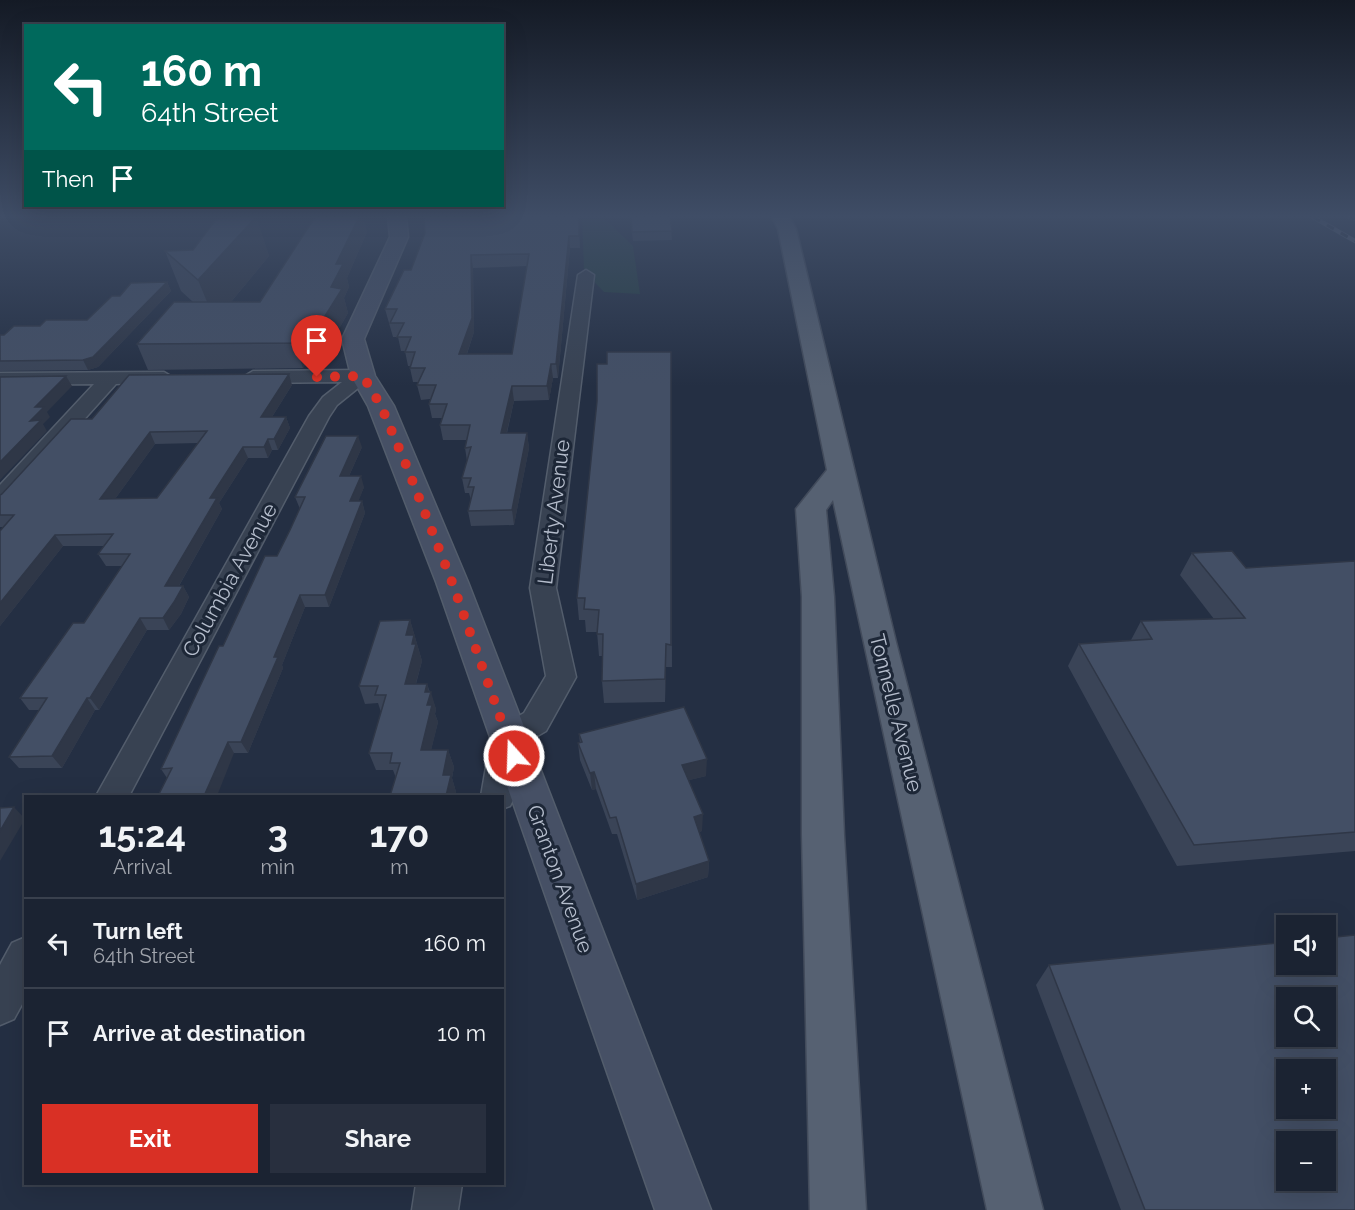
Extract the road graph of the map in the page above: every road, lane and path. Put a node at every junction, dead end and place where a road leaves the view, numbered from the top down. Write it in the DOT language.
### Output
graph roads {
  1 [pos="382,273"];
  2 [pos="797,273"];
  3 [pos="586,275"];
  4 [pos="363,376"];
  5 [pos="179,378"];
  6 [pos="236,378"];
  7 [pos="110,379"];
  8 [pos="0,380"];
  9 [pos="840,472"];
  10 [pos="0,499"];
  11 [pos="507,738"];
  12 [pos="113,795"];
  13 [pos="498,795"];
  14 [pos="16,959"];
  15 [pos="0,1005"];
  16 [pos="439,1185"];
  17 [pos="435,1210"];
  18 [pos="683,1210"];
  19 [pos="838,1210"];
  20 [pos="1015,1210"];
  1 -- 4 [label="street, Granton Avenue"];
  2 -- 9 [label="main road, Tonnelle Avenue"];
  3 -- 11 [label="street, Liberty Avenue"];
  4 -- 6 [label="street"];
  4 -- 11 [label="street, Granton Avenue"];
  4 -- 12 [label="street, Columbia Avenue"];
  5 -- 7 [label="street"];
  7 -- 8 [label="street"];
  7 -- 10 [label="street"];
  9 -- 19 [label="main road"];
  9 -- 20 [label="main road, Tonnelle Avenue"];
  11 -- 13 [label="street"];
  11 -- 18 [label="street, Granton Avenue"];
  14 -- 15 [label="street"];
  16 -- 17 [label="street"];
}
